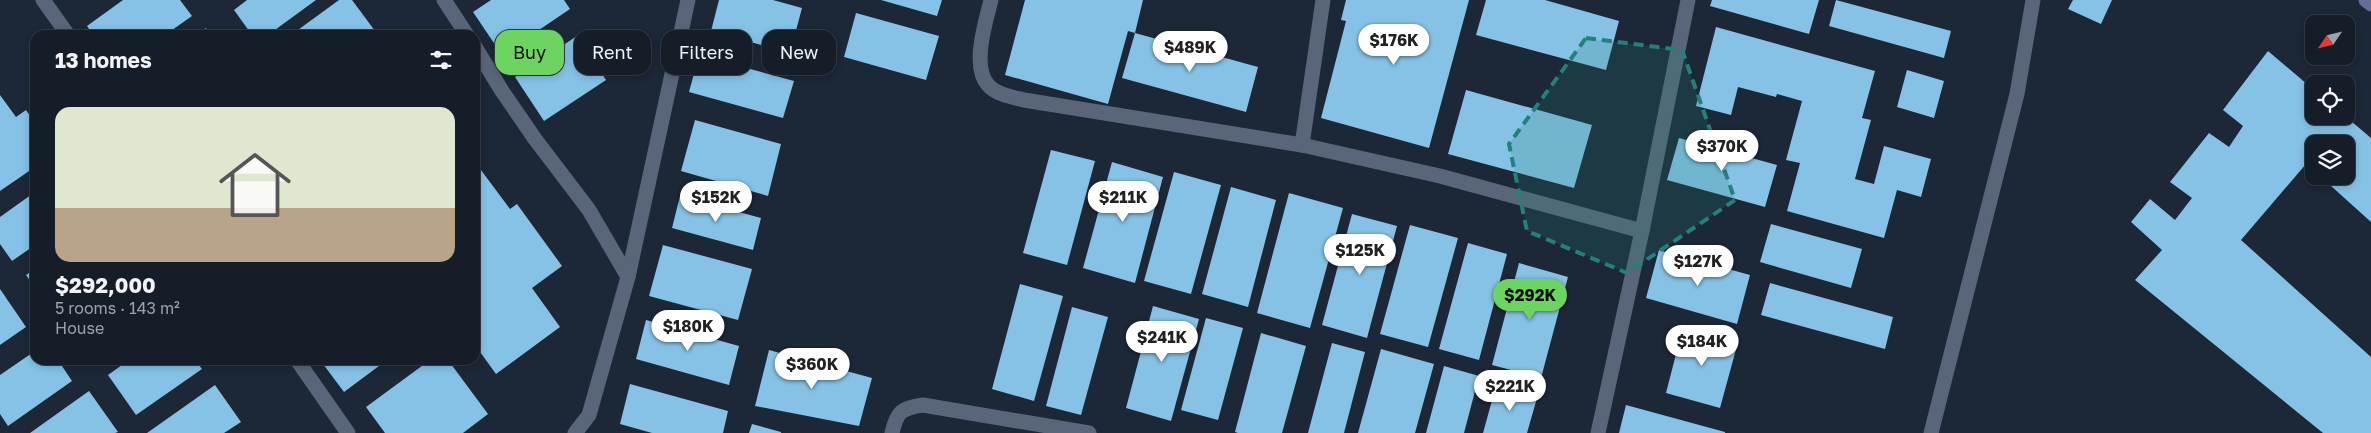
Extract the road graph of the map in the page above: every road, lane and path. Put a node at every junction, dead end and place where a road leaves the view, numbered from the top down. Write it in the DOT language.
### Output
graph roads {
  1 [pos="43,0"];
  2 [pos="444,0"];
  3 [pos="688,0"];
  4 [pos="991,0"];
  5 [pos="1323,0"];
  6 [pos="1688,0"];
  7 [pos="2033,0"];
  8 [pos="2366,0"];
  9 [pos="2371,4"];
  10 [pos="64,30"];
  11 [pos="464,30"];
  12 [pos="480,55"];
  13 [pos="1302,144"];
  14 [pos="1642,231"];
  15 [pos="628,277"];
  16 [pos="300,365"];
  17 [pos="348,433"];
  18 [pos="574,433"];
  19 [pos="892,433"];
  20 [pos="1089,433"];
  21 [pos="1598,433"];
  22 [pos="1931,433"];
  1 -- 10 [label="street"];
  2 -- 11 [label="street"];
  3 -- 15 [label="street"];
  4 -- 13 [label="street"];
  5 -- 13 [label="street"];
  6 -- 14 [label="street"];
  7 -- 22 [label="street"];
  8 -- 9 [label="street"];
  12 -- 15 [label="street"];
  13 -- 14 [label="street"];
  14 -- 21 [label="street"];
  15 -- 18 [label="street"];
  16 -- 17 [label="street"];
  19 -- 20 [label="street"];
}
